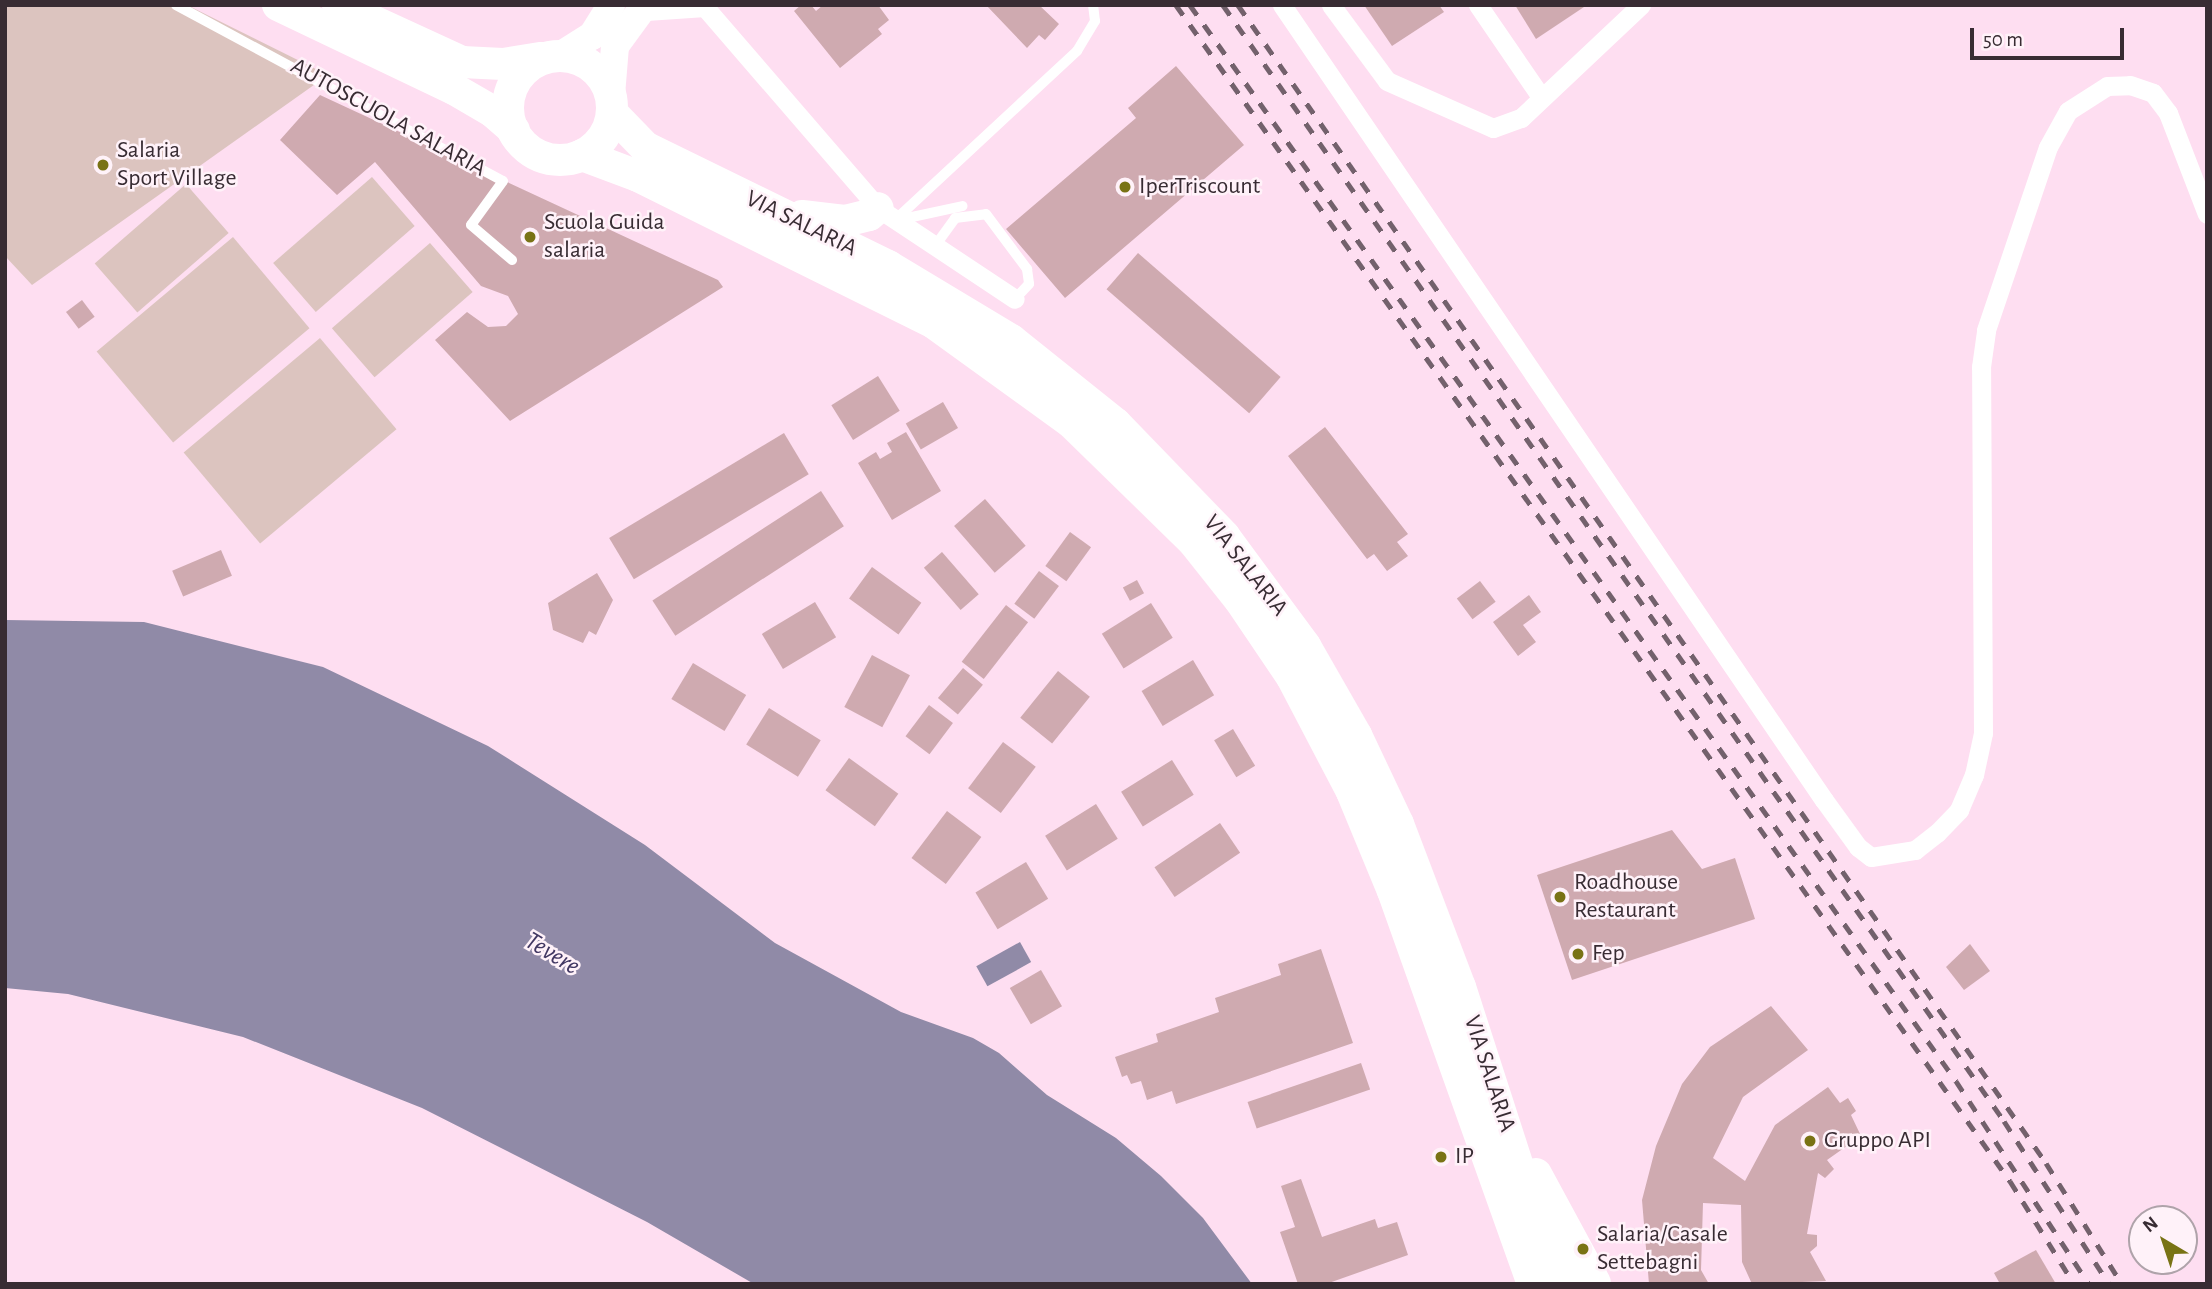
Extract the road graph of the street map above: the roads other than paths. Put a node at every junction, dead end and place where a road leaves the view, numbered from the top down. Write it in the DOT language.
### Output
graph roads {
  1 [pos="176,5"];
  2 [pos="278,5"];
  3 [pos="338,5"];
  4 [pos="1093,5"];
  5 [pos="1282,5"];
  6 [pos="1331,5"];
  7 [pos="1478,5"];
  8 [pos="1641,5"];
  9 [pos="704,6"];
  10 [pos="629,9"];
  11 [pos="552,57"];
  12 [pos="1541,97"];
  13 [pos="611,104"];
  14 [pos="514,130"];
  15 [pos="582,155"];
  16 [pos="771,209"];
  17 [pos="886,214"];
  18 [pos="2207,214"];
  19 [pos="955,218"];
  20 [pos="935,247"];
  21 [pos="512,260"];
  22 [pos="1015,299"];
  23 [pos="1503,1115"];
  24 [pos="1533,1284"];
  25 [pos="1562,1284"];
  26 [pos="1595,1284"];
  1 -- 21 [label="lane, AUTOSCUOLA SALARIA"];
  2 -- 14 [label="main road"];
  3 -- 11 [label="main road"];
  4 -- 17 [label="lane"];
  5 -- 18 [label="street"];
  6 -- 12 [label="street"];
  7 -- 12 [label="street"];
  8 -- 12 [label="street"];
  9 -- 10 [label="street"];
  9 -- 17 [label="street, VIA SALARIA"];
  10 -- 11 [label="street"];
  10 -- 13 [label="street"];
  11 -- 13 [label="main road"];
  11 -- 14 [label="main road"];
  13 -- 15 [label="main road"];
  13 -- 16 [label="main road, VIA SALARIA"];
  14 -- 15 [label="main road"];
  15 -- 24 [label="main road, VIA SALARIA"];
  16 -- 17 [label="main road"];
  16 -- 23 [label="main road, VIA SALARIA"];
  17 -- 19 [label="lane"];
  17 -- 20 [label="street, VIA SALARIA"];
  19 -- 20 [label="lane"];
  19 -- 22 [label="lane"];
  20 -- 22 [label="street, VIA SALARIA"];
  23 -- 25 [label="main road, VIA SALARIA"];
  23 -- 26 [label="main road"];
}
